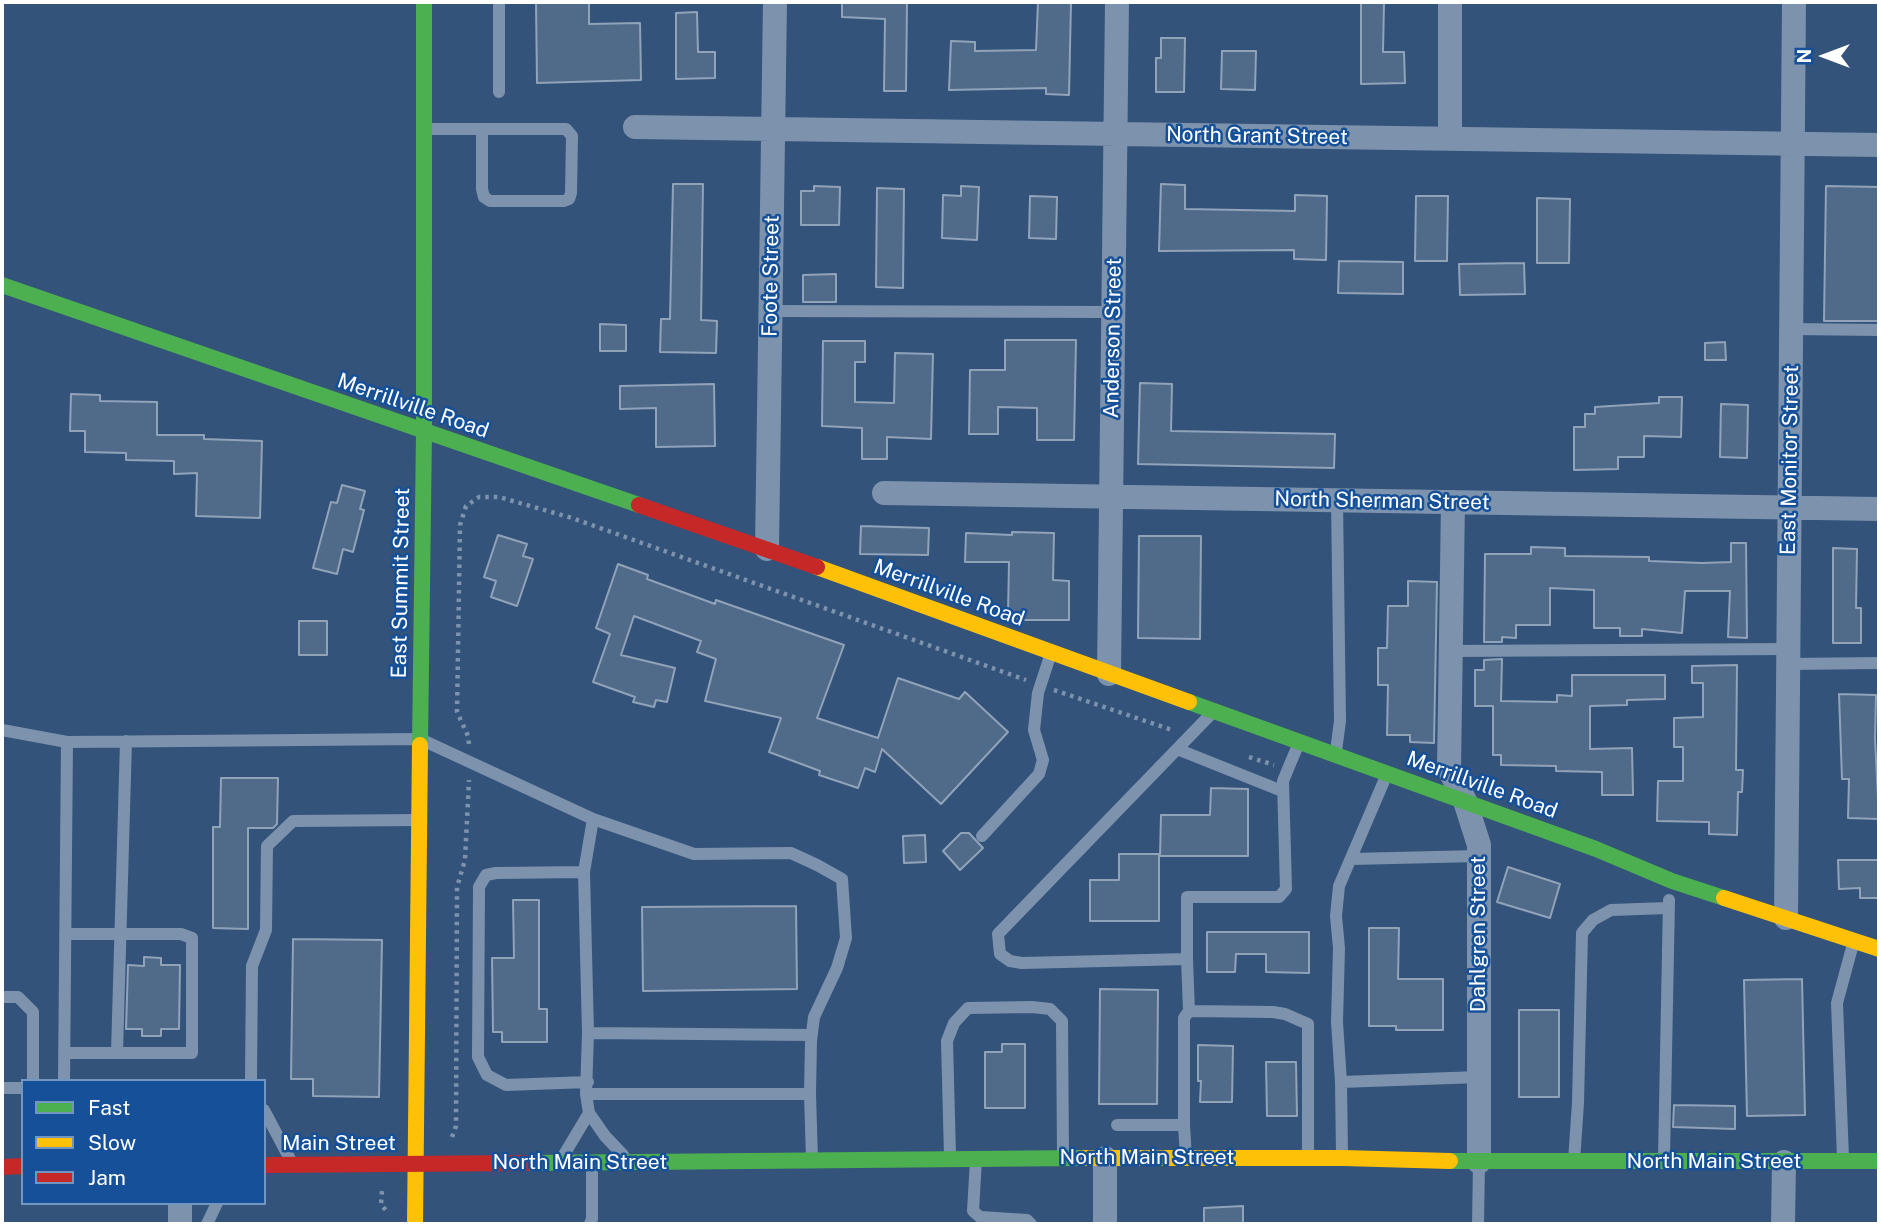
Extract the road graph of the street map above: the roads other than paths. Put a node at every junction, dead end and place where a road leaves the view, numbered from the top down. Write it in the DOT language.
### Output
graph roads {
  1 [pos="424,2"];
  2 [pos="499,2"];
  3 [pos="775,2"];
  4 [pos="1117,2"];
  5 [pos="1450,2"];
  6 [pos="1794,2"];
  7 [pos="499,92"];
  8 [pos="635,127"];
  9 [pos="424,129"];
  10 [pos="482,129"];
  11 [pos="774,129"];
  12 [pos="1116,134"];
  13 [pos="1450,138"];
  14 [pos="1792,144"];
  15 [pos="1879,145"];
  16 [pos="2,285"];
  17 [pos="770,311"];
  18 [pos="1113,312"];
  19 [pos="1791,329"];
  20 [pos="1879,330"];
  21 [pos="424,432"];
  22 [pos="884,493"];
  23 [pos="1110,497"];
  24 [pos="1336,500"];
  25 [pos="1453,502"];
  26 [pos="1789,508"];
  27 [pos="1879,509"];
  28 [pos="767,550"];
  29 [pos="1451,651"];
  30 [pos="1052,653"];
  31 [pos="1788,657"];
  32 [pos="1879,663"];
  33 [pos="1109,674"];
  34 [pos="1214,712"];
  35 [pos="2,730"];
  36 [pos="420,739"];
  37 [pos="126,741"];
  38 [pos="67,742"];
  39 [pos="1299,742"];
  40 [pos="1177,749"];
  41 [pos="1336,755"];
  42 [pos="1388,774"];
  43 [pos="1282,791"];
  44 [pos="1465,801"];
  45 [pos="593,819"];
  46 [pos="419,820"];
  47 [pos="982,836"];
  48 [pos="1479,856"];
  49 [pos="1351,859"];
  50 [pos="584,872"];
  51 [pos="1672,881"];
  52 [pos="1667,908"];
  53 [pos="1786,918"];
  54 [pos="65,934"];
  55 [pos="120,934"];
  56 [pos="1854,940"];
  57 [pos="1879,948"];
  58 [pos="1187,959"];
  59 [pos="2,997"];
  60 [pos="1189,1011"];
  61 [pos="588,1033"];
  62 [pos="811,1035"];
  63 [pos="64,1053"];
  64 [pos="117,1053"];
  65 [pos="1479,1077"];
  66 [pos="33,1079"];
  67 [pos="64,1079"];
  68 [pos="251,1079"];
  69 [pos="1341,1082"];
  70 [pos="2,1088"];
  71 [pos="21,1088"];
  72 [pos="587,1088"];
  73 [pos="810,1094"];
  74 [pos="589,1113"];
  75 [pos="266,1114"];
  76 [pos="1117,1125"];
  77 [pos="1184,1125"];
  78 [pos="1063,1158"];
  79 [pos="1105,1158"];
  80 [pos="1186,1158"];
  81 [pos="1308,1158"];
  82 [pos="1343,1158"];
  83 [pos="976,1159"];
  84 [pos="950,1160"];
  85 [pos="812,1161"];
  86 [pos="1879,1161"];
  87 [pos="1479,1162"];
  88 [pos="1574,1162"];
  89 [pos="1664,1162"];
  90 [pos="1784,1162"];
  91 [pos="1843,1162"];
  92 [pos="560,1163"];
  93 [pos="592,1163"];
  94 [pos="631,1163"];
  95 [pos="414,1164"];
  96 [pos="266,1165"];
  97 [pos="293,1165"];
  98 [pos="21,1166"];
  99 [pos="2,1167"];
  100 [pos="180,1205"];
  101 [pos="216,1205"];
  102 [pos="180,1224"];
  103 [pos="207,1224"];
  104 [pos="415,1224"];
  105 [pos="590,1224"];
  106 [pos="1031,1224"];
  107 [pos="1105,1224"];
  108 [pos="1478,1224"];
  109 [pos="1783,1224"];
  1 -- 9 [label="street, East Summit Street"];
  2 -- 7 [label="lane"];
  3 -- 11 [label="street, Foote Street"];
  4 -- 12 [label="street, Anderson Street"];
  5 -- 13 [label="street"];
  6 -- 14 [label="street, East Monitor Street"];
  8 -- 11 [label="street, North Grant Street"];
  9 -- 10 [label="lane"];
  9 -- 21 [label="street, East Summit Street"];
  10 -- 10 [label="lane"];
  11 -- 12 [label="street, North Grant Street"];
  11 -- 17 [label="street, Foote Street"];
  12 -- 13 [label="street, North Grant Street"];
  12 -- 18 [label="street, Anderson Street"];
  13 -- 14 [label="street, North Grant Street"];
  14 -- 15 [label="street, North Grant Street"];
  14 -- 19 [label="street, East Monitor Street"];
  16 -- 21 [label="street, Merrillville Road"];
  17 -- 18 [label="lane"];
  17 -- 28 [label="street, Foote Street"];
  18 -- 23 [label="street, Anderson Street"];
  19 -- 20 [label="lane"];
  19 -- 26 [label="street, East Monitor Street"];
  21 -- 28 [label="street, Merrillville Road"];
  21 -- 36 [label="street, East Summit Street"];
  22 -- 23 [label="street, North Sherman Street"];
  23 -- 24 [label="street, North Sherman Street"];
  23 -- 33 [label="street, Anderson Street"];
  24 -- 25 [label="street, North Sherman Street"];
  24 -- 41 [label="lane"];
  25 -- 26 [label="street, North Sherman Street"];
  25 -- 29 [label="street, Dahlgren Street"];
  26 -- 27 [label="street, North Sherman Street"];
  26 -- 31 [label="street, East Monitor Street"];
  28 -- 30 [label="street, Merrillville Road"];
  29 -- 31 [label="lane"];
  29 -- 44 [label="street, Dahlgren Street"];
  30 -- 33 [label="street, Merrillville Road"];
  30 -- 47 [label="lane"];
  31 -- 32 [label="lane"];
  31 -- 53 [label="street, East Monitor Street"];
  33 -- 34 [label="street, Merrillville Road"];
  34 -- 39 [label="street, Merrillville Road"];
  34 -- 40 [label="lane"];
  35 -- 38 [label="lane"];
  36 -- 37 [label="lane"];
  36 -- 45 [label="lane"];
  36 -- 46 [label="street, East Summit Street"];
  37 -- 38 [label="lane"];
  37 -- 55 [label="lane"];
  38 -- 54 [label="lane"];
  39 -- 41 [label="street, Merrillville Road"];
  39 -- 43 [label="lane"];
  40 -- 43 [label="lane"];
  40 -- 58 [label="lane"];
  41 -- 42 [label="street, Merrillville Road"];
  42 -- 44 [label="street, Merrillville Road"];
  42 -- 49 [label="lane"];
  43 -- 58 [label="lane"];
  44 -- 48 [label="street, Dahlgren Street"];
  44 -- 51 [label="street, Merrillville Road"];
  45 -- 50 [label="lane"];
  45 -- 62 [label="lane"];
  46 -- 68 [label="lane"];
  46 -- 95 [label="street, East Summit Street"];
  48 -- 49 [label="lane"];
  48 -- 65 [label="street, Dahlgren Street"];
  49 -- 69 [label="lane"];
  50 -- 61 [label="lane"];
  50 -- 72 [label="lane"];
  51 -- 52 [label="lane"];
  51 -- 53 [label="street, Merrillville Road"];
  52 -- 88 [label="lane"];
  52 -- 89 [label="lane"];
  53 -- 56 [label="street, Merrillville Road"];
  54 -- 55 [label="lane"];
  54 -- 63 [label="lane"];
  55 -- 64 [label="lane"];
  55 -- 64 [label="lane"];
  56 -- 57 [label="street, Merrillville Road"];
  56 -- 91 [label="lane"];
  58 -- 60 [label="lane"];
  59 -- 66 [label="lane"];
  60 -- 77 [label="lane"];
  60 -- 81 [label="lane"];
  61 -- 62 [label="lane"];
  61 -- 72 [label="lane"];
  62 -- 73 [label="lane"];
  63 -- 64 [label="lane"];
  63 -- 67 [label="lane"];
  65 -- 69 [label="lane"];
  65 -- 87 [label="street, Dahlgren Street"];
  69 -- 82 [label="lane"];
  70 -- 71 [label="lane"];
  72 -- 73 [label="lane"];
  72 -- 74 [label="lane"];
  73 -- 85 [label="lane"];
  74 -- 92 [label="lane"];
  74 -- 94 [label="lane"];
  75 -- 97 [label="lane"];
  76 -- 77 [label="lane"];
  77 -- 80 [label="lane"];
  78 -- 79 [label="street, North Main Street"];
  78 -- 83 [label="street, North Main Street"];
  78 -- 84 [label="lane"];
  79 -- 80 [label="street, North Main Street"];
  79 -- 107 [label="street"];
  80 -- 81 [label="street, North Main Street"];
  81 -- 82 [label="street, North Main Street"];
  82 -- 87 [label="street, North Main Street"];
  83 -- 84 [label="street, North Main Street"];
  83 -- 106 [label="lane"];
  84 -- 85 [label="street, North Main Street"];
  85 -- 94 [label="street, North Main Street"];
  86 -- 91 [label="street, North Main Street"];
  87 -- 88 [label="street, North Main Street"];
  87 -- 108 [label="lane"];
  88 -- 89 [label="street, North Main Street"];
  89 -- 90 [label="street, North Main Street"];
  90 -- 91 [label="street, North Main Street"];
  90 -- 109 [label="street"];
  92 -- 93 [label="street, North Main Street"];
  92 -- 95 [label="street, North Main Street"];
  93 -- 94 [label="street, North Main Street"];
  93 -- 105 [label="lane"];
  95 -- 97 [label="street, Main Street"];
  95 -- 104 [label="street, East Summit Street"];
  96 -- 97 [label="street, Main Street"];
  98 -- 99 [label="street"];
  100 -- 102 [label="street"];
  101 -- 103 [label="lane"];
}
